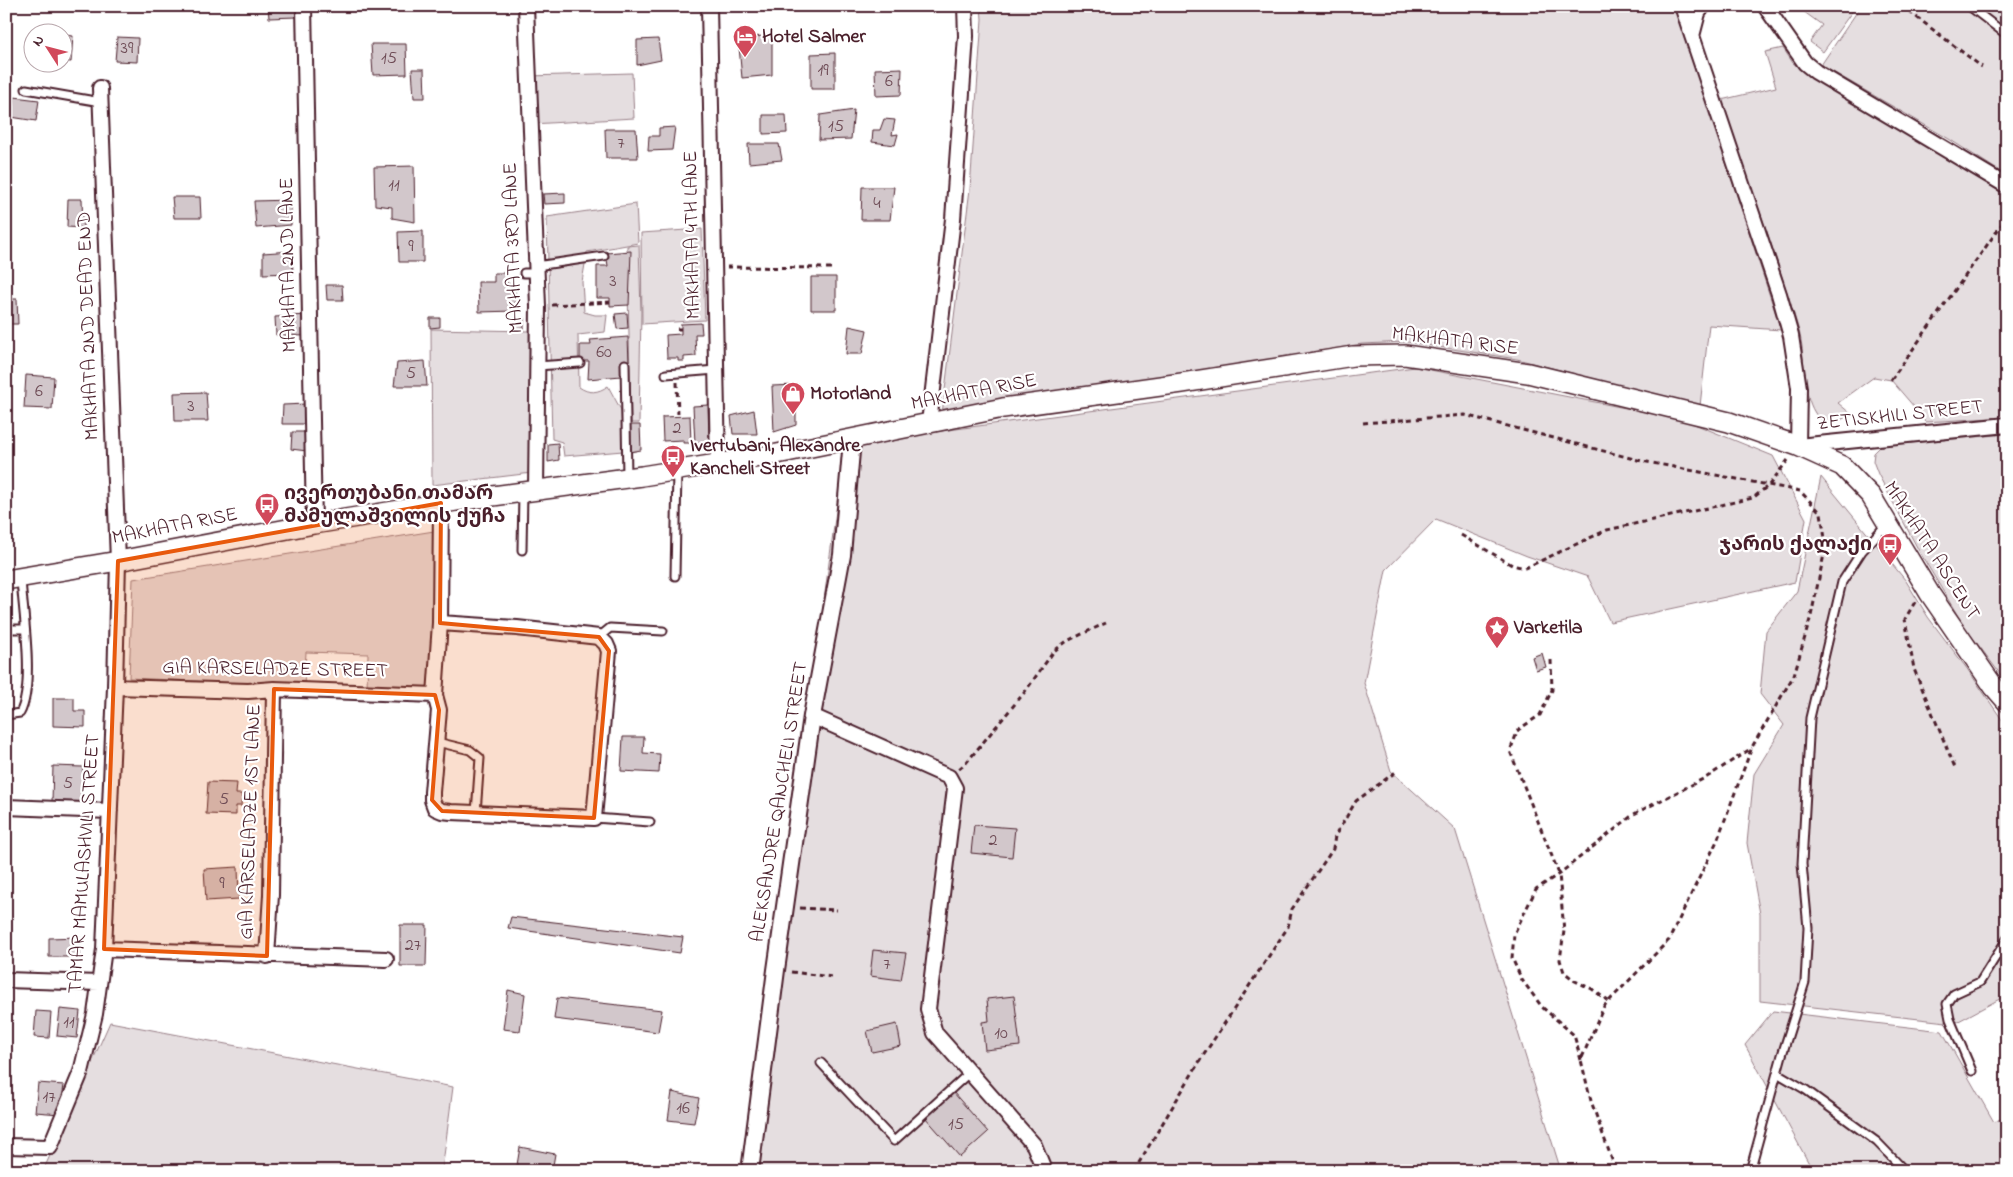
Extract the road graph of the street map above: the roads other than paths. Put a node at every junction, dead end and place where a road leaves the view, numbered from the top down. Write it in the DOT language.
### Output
graph roads {
  1 [pos="304,6"];
  2 [pos="526,6"];
  3 [pos="709,6"];
  4 [pos="965,6"];
  5 [pos="1682,6"];
  6 [pos="1703,6"];
  7 [pos="1765,6"];
  8 [pos="1969,6"];
  9 [pos="2007,35"];
  10 [pos="1692,37"];
  11 [pos="26,89"];
  12 [pos="100,95"];
  13 [pos="2007,186"];
  14 [pos="604,256"];
  15 [pos="532,270"];
  16 [pos="580,363"];
  17 [pos="625,364"];
  18 [pos="537,366"];
  19 [pos="716,370"];
  20 [pos="666,374"];
  21 [pos="930,423"];
  22 [pos="2007,425"];
  23 [pos="852,440"];
  24 [pos="1798,446"];
  25 [pos="718,464"];
  26 [pos="678,470"];
  27 [pos="627,478"];
  28 [pos="529,491"];
  29 [pos="441,503"];
  30 [pos="1888,523"];
  31 [pos="314,524"];
  32 [pos="522,550"];
  33 [pos="118,561"];
  34 [pos="675,576"];
  35 [pos="13,578"];
  36 [pos="440,623"];
  37 [pos="24,629"];
  38 [pos="6,630"];
  39 [pos="663,631"];
  40 [pos="599,637"];
  41 [pos="115,687"];
  42 [pos="274,689"];
  43 [pos="434,695"];
  44 [pos="2007,702"];
  45 [pos="6,715"];
  46 [pos="812,716"];
  47 [pos="436,742"];
  48 [pos="6,807"];
  49 [pos="110,811"];
  50 [pos="476,813"];
  51 [pos="594,818"];
  52 [pos="650,822"];
  53 [pos="2007,939"];
  54 [pos="104,949"];
  55 [pos="267,956"];
  56 [pos="386,959"];
  57 [pos="6,980"];
  58 [pos="99,983"];
  59 [pos="821,1063"];
  60 [pos="1972,1071"];
  61 [pos="1777,1073"];
  62 [pos="969,1074"];
  63 [pos="6,1146"];
  64 [pos="750,1171"];
  65 [pos="1042,1171"];
  66 [pos="1750,1171"];
  67 [pos="1905,1171"];
  1 -- 31 [label="street, MAKHATA 2ND LANE"];
  2 -- 15 [label="street, MAKHATA 3RD LANE"];
  3 -- 19 [label="street, MAKHATA 4TH LANE"];
  4 -- 21 [label="street"];
  5 -- 10 [label="street"];
  6 -- 10 [label="street"];
  7 -- 13 [label="street"];
  8 -- 9 [label="lane"];
  10 -- 24 [label="street"];
  11 -- 12 [label="lane"];
  12 -- 33 [label="street, MAKHATA 2ND DEAD END"];
  14 -- 15 [label="lane"];
  15 -- 18 [label="street, MAKHATA 3RD LANE"];
  16 -- 18 [label="lane"];
  17 -- 27 [label="lane"];
  18 -- 28 [label="street, MAKHATA 3RD LANE"];
  19 -- 20 [label="lane"];
  19 -- 25 [label="street, MAKHATA 4TH LANE"];
  21 -- 23 [label="main road, MAKHATA RISE"];
  21 -- 24 [label="main road, MAKHATA RISE"];
  22 -- 24 [label="street, ZETISKHILI STREET"];
  23 -- 25 [label="main road, MAKHATA RISE"];
  23 -- 46 [label="street, ALEKSANDRE QANCHELI STREET"];
  24 -- 30 [label="main road, MAKHATA ASCENT"];
  25 -- 26 [label="main road, MAKHATA RISE"];
  26 -- 27 [label="main road, MAKHATA RISE"];
  26 -- 34 [label="lane"];
  27 -- 28 [label="main road, MAKHATA RISE"];
  28 -- 29 [label="main road, MAKHATA RISE"];
  28 -- 32 [label="lane"];
  29 -- 31 [label="main road, MAKHATA RISE"];
  29 -- 36 [label="street"];
  30 -- 44 [label="main road, MAKHATA ASCENT"];
  30 -- 61 [label="lane"];
  31 -- 33 [label="main road, MAKHATA RISE"];
  33 -- 35 [label="main road, MAKHATA RISE"];
  33 -- 41 [label="street, TAMAR MAMULASHVILI STREET"];
  35 -- 37 [label="lane"];
  36 -- 40 [label="street"];
  36 -- 43 [label="street"];
  37 -- 38 [label="lane"];
  37 -- 45 [label="lane"];
  39 -- 40 [label="lane"];
  40 -- 51 [label="street"];
  41 -- 42 [label="street, GIA KARSELADZE STREET"];
  41 -- 49 [label="street, TAMAR MAMULASHVILI STREET"];
  42 -- 43 [label="street, GIA KARSELADZE STREET"];
  42 -- 55 [label="street, GIA KARSELADZE 1ST LANE"];
  43 -- 47 [label="street"];
  46 -- 62 [label="street"];
  46 -- 64 [label="street, ALEKSANDRE QANCHELI STREET"];
  47 -- 50 [label="lane"];
  47 -- 50 [label="street"];
  48 -- 49 [label="street"];
  49 -- 54 [label="street, TAMAR MAMULASHVILI STREET"];
  50 -- 51 [label="street"];
  51 -- 52 [label="lane"];
  53 -- 60 [label="lane"];
  54 -- 55 [label="street"];
  54 -- 58 [label="street, TAMAR MAMULASHVILI STREET"];
  55 -- 56 [label="street"];
  57 -- 58 [label="street"];
  58 -- 63 [label="street, TAMAR MAMULASHVILI STREET"];
  59 -- 62 [label="lane"];
  61 -- 66 [label="lane"];
  61 -- 67 [label="lane"];
  62 -- 65 [label="street"];
}
